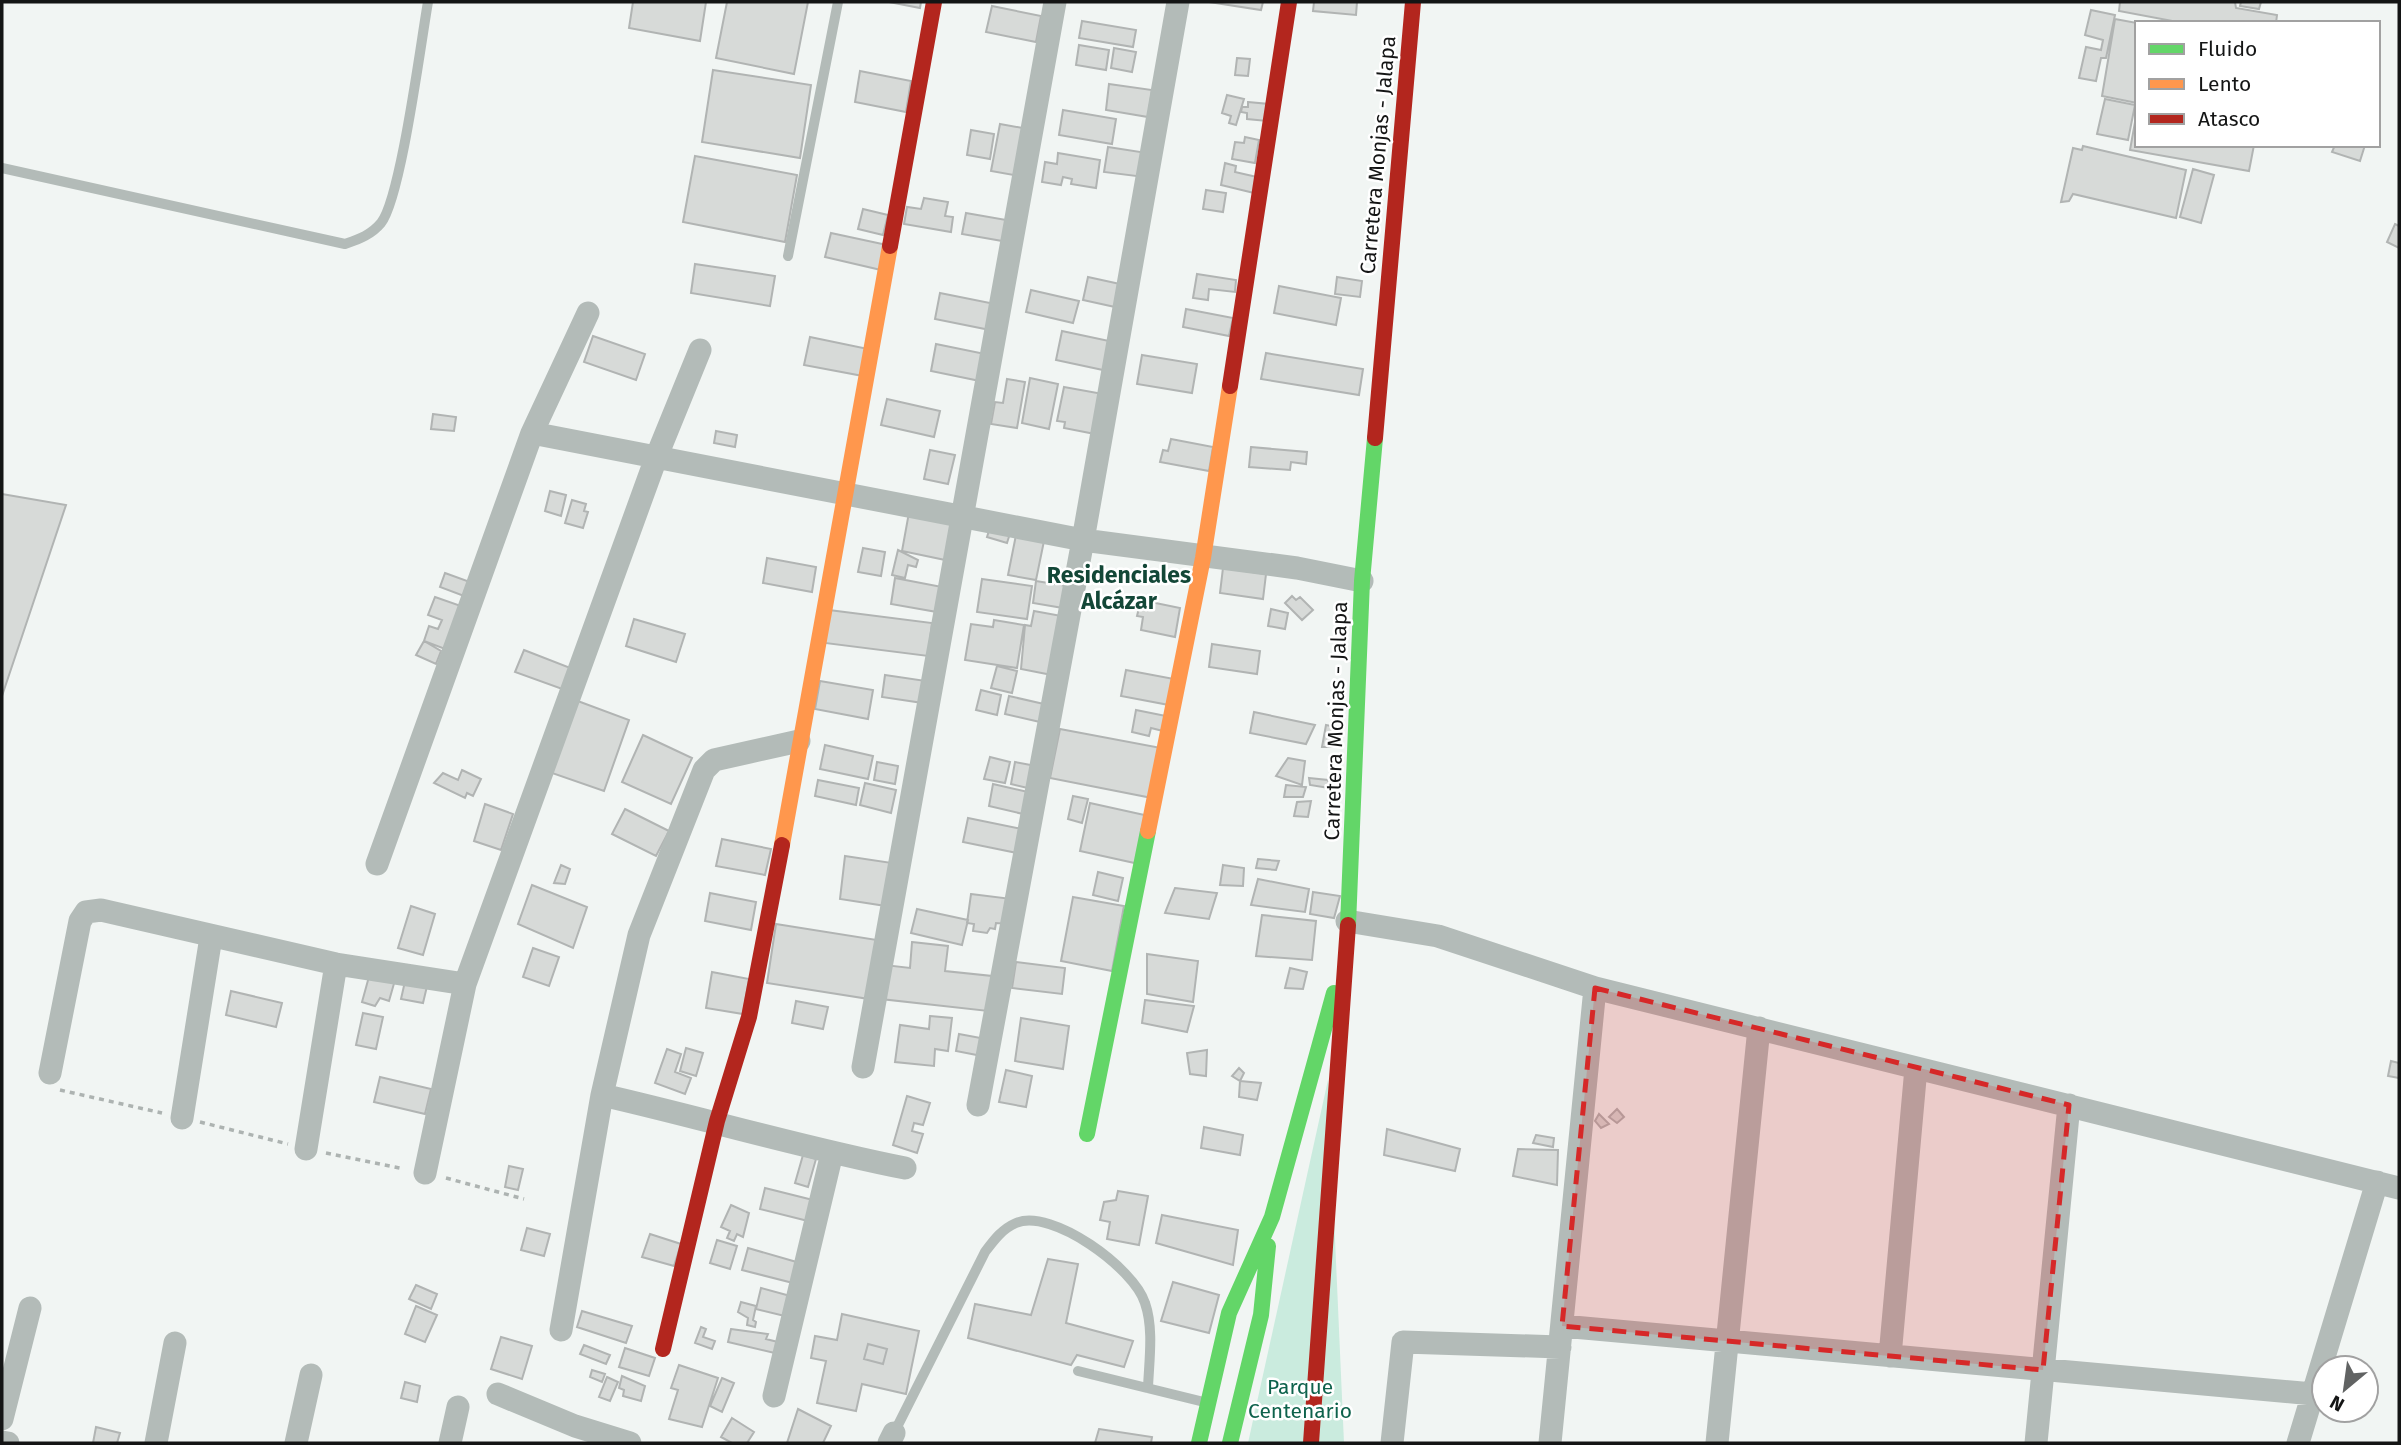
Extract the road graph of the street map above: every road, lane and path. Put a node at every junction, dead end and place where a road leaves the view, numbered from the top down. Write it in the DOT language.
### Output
graph roads {
  1 [pos="428,2"];
  2 [pos="838,2"];
  3 [pos="934,2"];
  4 [pos="1055,2"];
  5 [pos="1178,2"];
  6 [pos="1289,2"];
  7 [pos="1413,2"];
  8 [pos="2,168"];
  9 [pos="789,256"];
  10 [pos="588,313"];
  11 [pos="700,350"];
  12 [pos="532,433"];
  13 [pos="656,458"];
  14 [pos="845,493"];
  15 [pos="962,514"];
  16 [pos="1083,540"];
  17 [pos="1203,558"];
  18 [pos="1362,581"];
  19 [pos="799,741"];
  20 [pos="377,864"];
  21 [pos="1348,921"];
  22 [pos="211,937"];
  23 [pos="1344,958"];
  24 [pos="336,964"];
  25 [pos="465,984"];
  26 [pos="1595,988"];
  27 [pos="1759,1028"];
  28 [pos="863,1067"];
  29 [pos="1916,1068"];
  30 [pos="50,1073"];
  31 [pos="602,1095"];
  32 [pos="978,1105"];
  33 [pos="2069,1105"];
  34 [pos="182,1118"];
  35 [pos="717,1121"];
  36 [pos="1087,1135"];
  37 [pos="306,1149"];
  38 [pos="832,1153"];
  39 [pos="905,1168"];
  40 [pos="425,1173"];
  41 [pos="2376,1182"];
  42 [pos="2399,1188"];
  43 [pos="524,1199"];
  44 [pos="1272,1217"];
  45 [pos="30,1308"];
  46 [pos="561,1330"];
  47 [pos="1561,1336"];
  48 [pos="1728,1341"];
  49 [pos="175,1343"];
  50 [pos="663,1349"];
  51 [pos="2325,1354"];
  52 [pos="1890,1356"];
  53 [pos="2043,1370"];
  54 [pos="1078,1371"];
  55 [pos="311,1375"];
  56 [pos="1148,1388"];
  57 [pos="498,1394"];
  58 [pos="2310,1394"];
  59 [pos="774,1396"];
  60 [pos="2310,1404"];
  61 [pos="458,1407"];
  62 [pos="1222,1407"];
  63 [pos="2,1419"];
  64 [pos="572,1435"];
  65 [pos="892,1438"];
  66 [pos="2,1442"];
  67 [pos="8,1443"];
  68 [pos="156,1443"];
  69 [pos="296,1443"];
  70 [pos="450,1443"];
  71 [pos="630,1443"];
  72 [pos="1199,1443"];
  73 [pos="1230,1443"];
  74 [pos="1311,1443"];
  75 [pos="1392,1443"];
  76 [pos="1550,1443"];
  77 [pos="1717,1443"];
  78 [pos="2035,1443"];
  79 [pos="2298,1443"];
  1 -- 8 [label="lane"];
  2 -- 9 [label="lane"];
  3 -- 14 [label="street"];
  4 -- 15 [label="street"];
  5 -- 16 [label="street"];
  6 -- 17 [label="street"];
  7 -- 18 [label="street, Carretera Monjas - Jalapa"];
  10 -- 12 [label="street"];
  11 -- 13 [label="street"];
  12 -- 13 [label="street"];
  12 -- 20 [label="street"];
  13 -- 14 [label="street"];
  13 -- 25 [label="street"];
  14 -- 15 [label="street"];
  14 -- 19 [label="street"];
  15 -- 16 [label="street"];
  15 -- 28 [label="street"];
  16 -- 17 [label="street"];
  16 -- 32 [label="street"];
  17 -- 18 [label="street"];
  17 -- 36 [label="street"];
  18 -- 21 [label="street, Carretera Monjas - Jalapa"];
  19 -- 31 [label="street"];
  19 -- 35 [label="street"];
  21 -- 23 [label="street, Carretera Monjas - Jalapa"];
  21 -- 26 [label="street"];
  22 -- 24 [label="street"];
  22 -- 30 [label="street"];
  22 -- 34 [label="street"];
  23 -- 44 [label="street"];
  23 -- 74 [label="street, Carretera Monjas - Jalapa"];
  24 -- 25 [label="street"];
  24 -- 37 [label="street"];
  25 -- 40 [label="street"];
  26 -- 27 [label="street"];
  26 -- 47 [label="street"];
  27 -- 29 [label="street"];
  27 -- 48 [label="street"];
  29 -- 33 [label="street"];
  29 -- 52 [label="street"];
  30 -- 34 [label="path"];
  31 -- 35 [label="street"];
  31 -- 46 [label="street"];
  33 -- 41 [label="street"];
  33 -- 53 [label="street"];
  34 -- 37 [label="path"];
  35 -- 38 [label="street"];
  35 -- 50 [label="street"];
  37 -- 40 [label="path"];
  38 -- 39 [label="street"];
  38 -- 59 [label="street"];
  40 -- 43 [label="path"];
  41 -- 42 [label="street"];
  41 -- 51 [label="street"];
  44 -- 62 [label="street"];
  44 -- 62 [label="street"];
  45 -- 63 [label="street"];
  47 -- 48 [label="street"];
  47 -- 75 [label="street"];
  47 -- 76 [label="street"];
  48 -- 52 [label="street"];
  48 -- 77 [label="street"];
  49 -- 68 [label="street"];
  52 -- 53 [label="street"];
  53 -- 58 [label="street"];
  53 -- 78 [label="street"];
  54 -- 56 [label="lane"];
  55 -- 69 [label="street"];
  56 -- 62 [label="lane"];
  56 -- 65 [label="lane"];
  57 -- 64 [label="street"];
  60 -- 79 [label="street"];
  61 -- 70 [label="street"];
  62 -- 72 [label="street"];
  62 -- 73 [label="street"];
  64 -- 71 [label="street"];
  66 -- 67 [label="street"];
}
